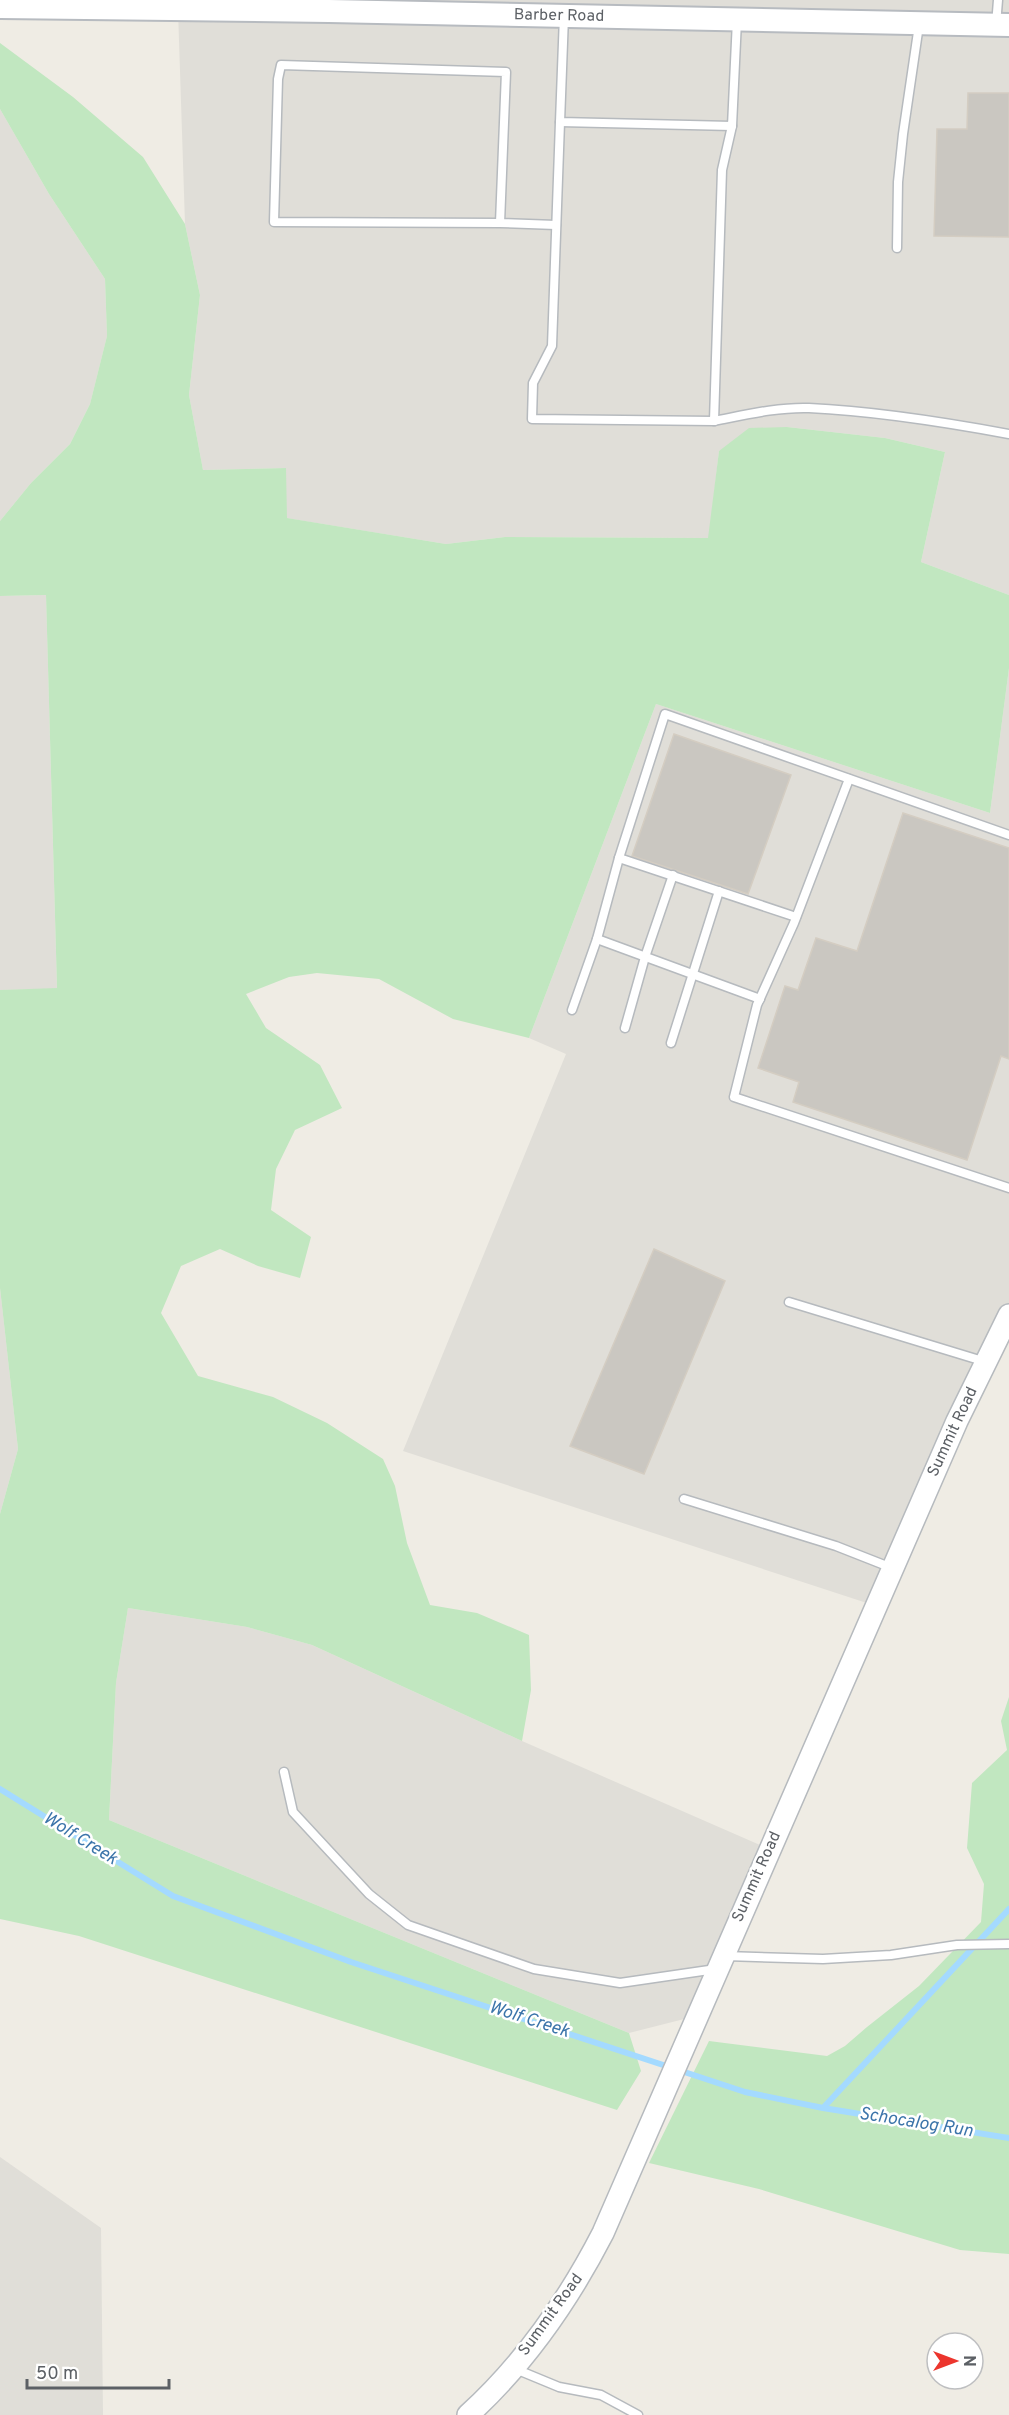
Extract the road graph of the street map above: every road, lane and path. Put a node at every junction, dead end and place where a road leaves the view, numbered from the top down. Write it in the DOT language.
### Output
graph roads {
  1 [pos="998,0"];
  2 [pos="0,7"];
  3 [pos="564,16"];
  4 [pos="737,19"];
  5 [pos="920,24"];
  6 [pos="1003,25"];
  7 [pos="560,122"];
  8 [pos="732,126"];
  9 [pos="500,223"];
  10 [pos="556,225"];
  11 [pos="897,248"];
  12 [pos="714,421"];
  13 [pos="1009,434"];
  14 [pos="849,778"];
  15 [pos="1009,835"];
  16 [pos="619,858"];
  17 [pos="673,875"];
  18 [pos="719,891"];
  19 [pos="796,917"];
  20 [pos="597,939"];
  21 [pos="645,957"];
  22 [pos="693,974"];
  23 [pos="760,999"];
  24 [pos="572,1010"];
  25 [pos="625,1028"];
  26 [pos="671,1043"];
  27 [pos="1009,1188"];
  28 [pos="789,1302"];
  29 [pos="1009,1315"];
  30 [pos="986,1362"];
  31 [pos="684,1499"];
  32 [pos="893,1568"];
  33 [pos="284,1772"];
  34 [pos="1009,1944"];
  35 [pos="719,1963"];
  36 [pos="513,2368"];
  37 [pos="468,2415"];
  38 [pos="638,2415"];
  1 -- 6 [label="lane"];
  2 -- 3 [label="main road, Barber Road"];
  3 -- 4 [label="main road, Barber Road"];
  3 -- 7 [label="lane"];
  4 -- 5 [label="main road, Barber Road"];
  4 -- 8 [label="lane"];
  5 -- 6 [label="main road, Barber Road"];
  5 -- 11 [label="lane"];
  7 -- 8 [label="lane"];
  7 -- 10 [label="lane"];
  8 -- 12 [label="lane"];
  9 -- 9 [label="lane"];
  9 -- 10 [label="lane"];
  10 -- 12 [label="lane"];
  12 -- 13 [label="lane"];
  14 -- 15 [label="lane"];
  14 -- 16 [label="lane"];
  14 -- 19 [label="lane"];
  16 -- 17 [label="lane"];
  16 -- 20 [label="lane"];
  17 -- 18 [label="lane"];
  17 -- 21 [label="lane"];
  18 -- 19 [label="lane"];
  18 -- 22 [label="lane"];
  19 -- 23 [label="lane"];
  20 -- 21 [label="lane"];
  20 -- 24 [label="lane"];
  21 -- 22 [label="lane"];
  21 -- 25 [label="lane"];
  22 -- 23 [label="lane"];
  22 -- 26 [label="lane"];
  23 -- 27 [label="lane"];
  28 -- 30 [label="lane"];
  29 -- 30 [label="street, Summit Road"];
  30 -- 32 [label="street, Summit Road"];
  31 -- 32 [label="lane"];
  32 -- 35 [label="street, Summit Road"];
  33 -- 35 [label="lane"];
  34 -- 35 [label="lane"];
  35 -- 36 [label="street, Summit Road"];
  36 -- 37 [label="street, Summit Road"];
  36 -- 38 [label="lane"];
}
